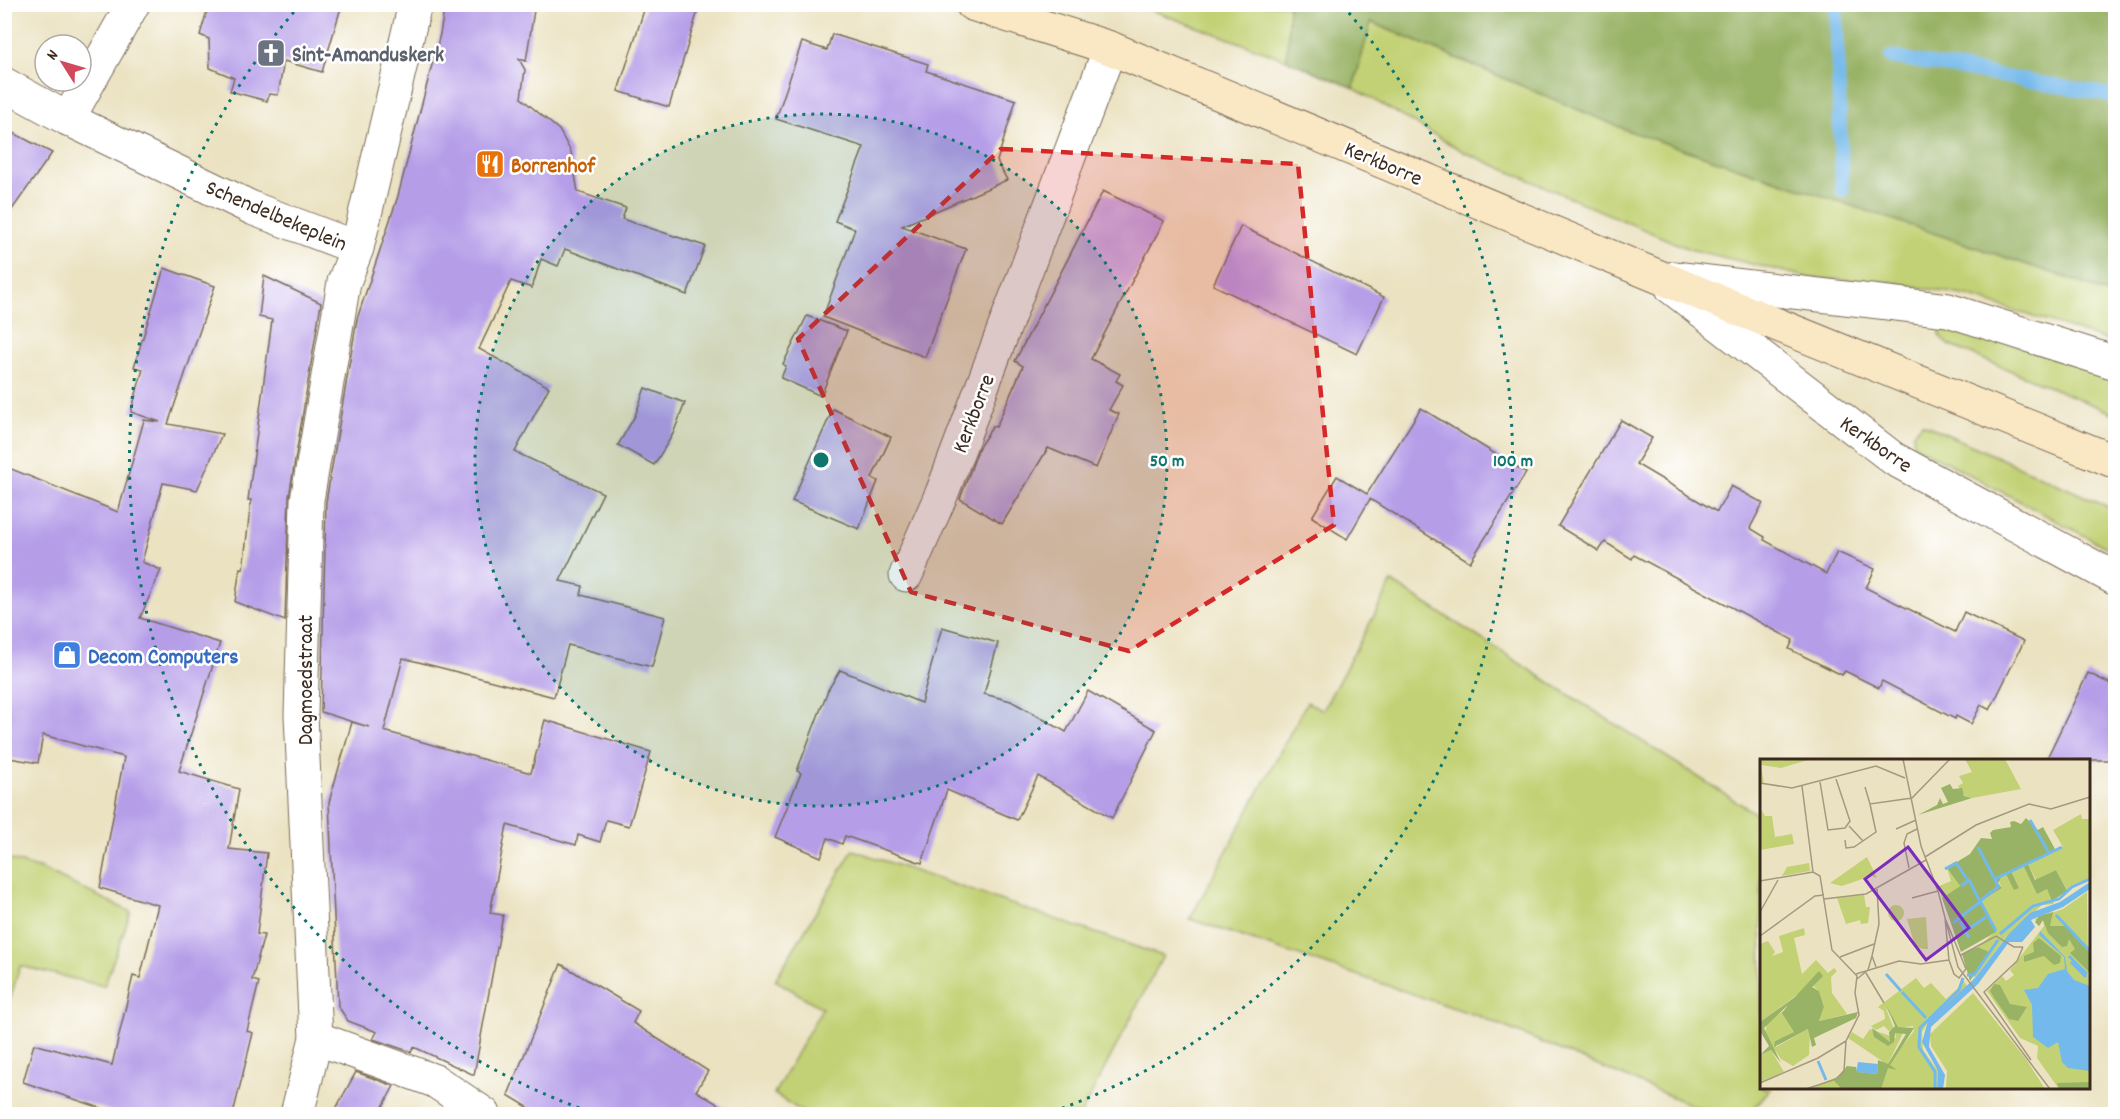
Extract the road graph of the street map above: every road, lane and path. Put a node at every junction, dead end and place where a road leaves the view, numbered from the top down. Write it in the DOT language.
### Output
graph roads {
  1 [pos="133,4"];
  2 [pos="415,4"];
  3 [pos="972,4"];
  4 [pos="1110,48"];
  5 [pos="4,84"];
  6 [pos="68,119"];
  7 [pos="357,248"];
  8 [pos="1657,276"];
  9 [pos="2115,363"];
  10 [pos="2115,462"];
  11 [pos="906,575"];
  12 [pos="2115,579"];
  13 [pos="315,1038"];
  14 [pos="297,1114"];
  15 [pos="484,1114"];
  1 -- 6 [label="street"];
  2 -- 7 [label="street, Schendelbekeplein"];
  3 -- 4 [label="street, Kerkborre"];
  4 -- 8 [label="street, Kerkborre"];
  4 -- 11 [label="street, Kerkborre"];
  5 -- 6 [label="street, Schendelbekeplein"];
  6 -- 7 [label="street, Schendelbekeplein"];
  7 -- 13 [label="street, Dagmoedstraat"];
  8 -- 9 [label="street, Kerkborre"];
  8 -- 10 [label="street, Kerkborre"];
  8 -- 12 [label="street, Kerkborre"];
  13 -- 14 [label="street, Dagmoedstraat"];
  13 -- 15 [label="street"];
}
